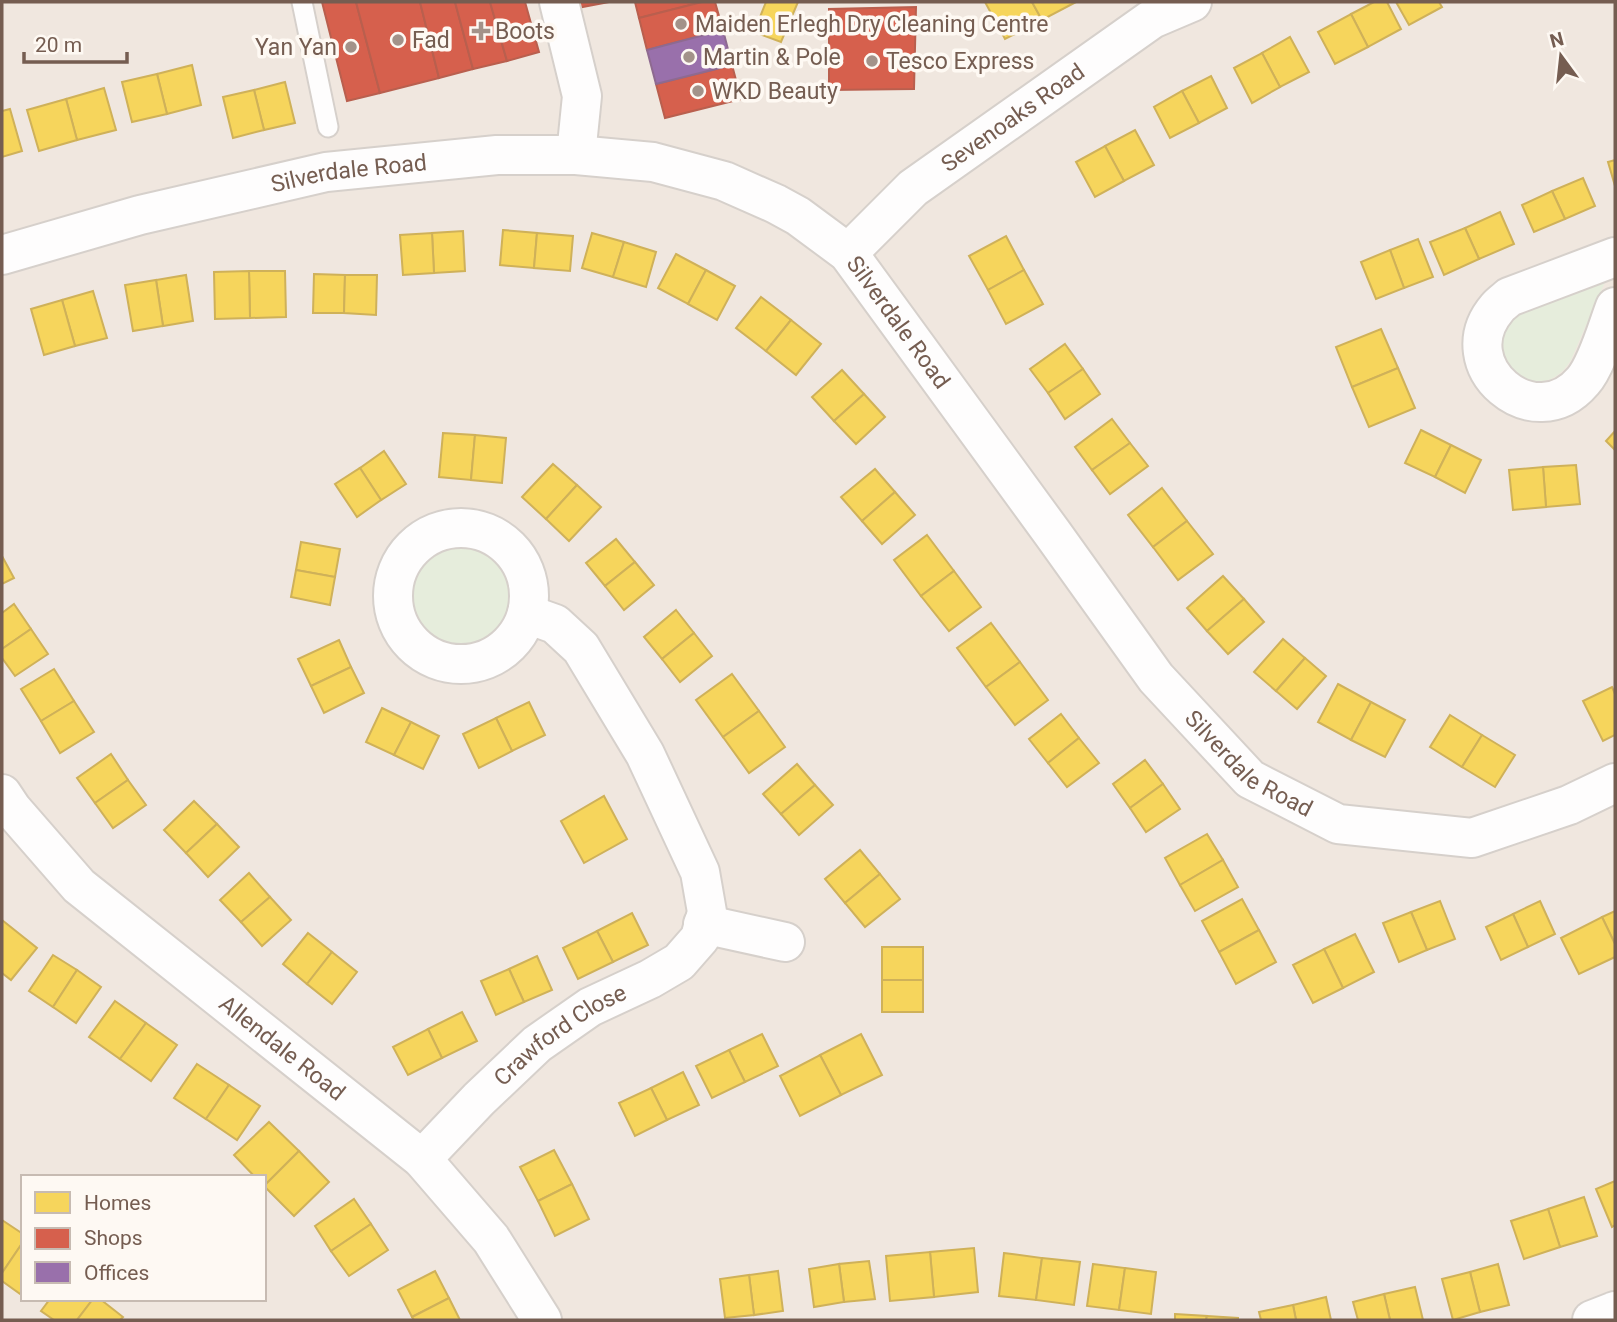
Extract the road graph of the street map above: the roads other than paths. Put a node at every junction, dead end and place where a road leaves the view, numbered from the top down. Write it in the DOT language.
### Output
graph roads {
  1 [pos="302,2"];
  2 [pos="559,2"];
  3 [pos="1192,2"];
  4 [pos="328,127"];
  5 [pos="576,155"];
  6 [pos="848,253"];
  7 [pos="2,254"];
  8 [pos="1615,257"];
  9 [pos="1615,307"];
  10 [pos="527,614"];
  11 [pos="1615,783"];
  12 [pos="2,794"];
  13 [pos="704,924"];
  14 [pos="785,942"];
  15 [pos="422,1159"];
  16 [pos="1615,1311"];
  17 [pos="542,1320"];
  18 [pos="1592,1320"];
  1 -- 4 [label="lane"];
  2 -- 5 [label="street"];
  3 -- 6 [label="street, Sevenoaks Road"];
  5 -- 6 [label="street, Silverdale Road"];
  5 -- 7 [label="street, Silverdale Road"];
  6 -- 11 [label="street, Silverdale Road"];
  8 -- 9 [label="street"];
  10 -- 13 [label="street"];
  12 -- 15 [label="street, Allendale Road"];
  13 -- 14 [label="street"];
  13 -- 15 [label="street, Crawford Close"];
  15 -- 17 [label="street, Allendale Road"];
  16 -- 18 [label="street"];
}
